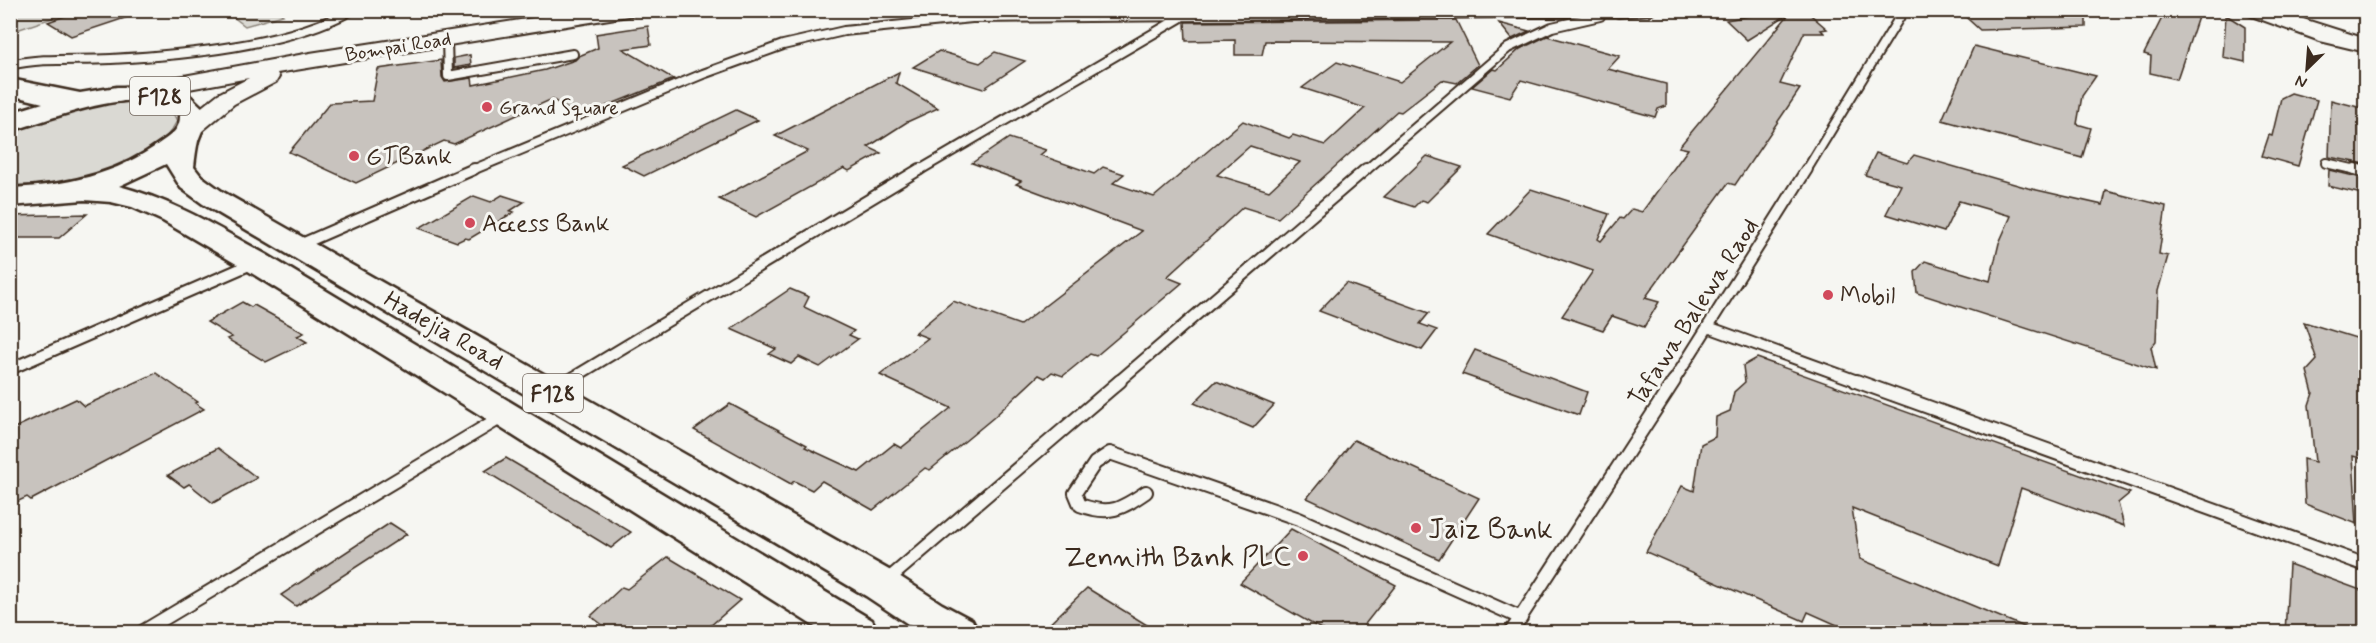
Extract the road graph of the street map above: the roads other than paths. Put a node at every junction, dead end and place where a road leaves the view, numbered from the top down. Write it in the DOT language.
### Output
graph roads {
  1 [pos="352,10"];
  2 [pos="628,10"];
  3 [pos="1651,10"];
  4 [pos="1904,10"];
  5 [pos="2253,10"];
  6 [pos="2277,10"];
  7 [pos="1623,12"];
  8 [pos="1180,18"];
  9 [pos="2366,37"];
  10 [pos="447,39"];
  11 [pos="2366,46"];
  12 [pos="573,54"];
  13 [pos="310,60"];
  14 [pos="10,65"];
  15 [pos="10,87"];
  16 [pos="107,96"];
  17 [pos="10,123"];
  18 [pos="190,130"];
  19 [pos="2326,163"];
  20 [pos="2366,172"];
  21 [pos="46,195"];
  22 [pos="10,197"];
  23 [pos="297,246"];
  24 [pos="256,262"];
  25 [pos="1708,327"];
  26 [pos="10,369"];
  27 [pos="550,392"];
  28 [pos="506,414"];
  29 [pos="1146,492"];
  30 [pos="2366,566"];
  31 [pos="881,585"];
  32 [pos="1521,618"];
  33 [pos="944,627"];
  34 [pos="845,629"];
  35 [pos="142,633"];
  36 [pos="1511,633"];
  1 -- 14 [label="lane"];
  2 -- 10 [label="main road, Bompai Road"];
  3 -- 7 [label="lane"];
  4 -- 25 [label="lane, Tafawa Balewa Raod"];
  5 -- 11 [label="main road"];
  6 -- 9 [label="main road"];
  7 -- 8 [label="lane"];
  7 -- 31 [label="lane"];
  8 -- 23 [label="lane"];
  8 -- 27 [label="lane"];
  10 -- 12 [label="lane"];
  10 -- 13 [label="main road, Bompai Road"];
  13 -- 16 [label="main road"];
  13 -- 18 [label="main road"];
  15 -- 16 [label="main road, F128"];
  16 -- 17 [label="main road"];
  16 -- 18 [label="main road, F128"];
  18 -- 21 [label="main road"];
  18 -- 23 [label="main road, Hadejia Road / F128"];
  19 -- 20 [label="lane"];
  21 -- 22 [label="main road, F128"];
  21 -- 24 [label="main road, Hadejia Road / F128"];
  23 -- 27 [label="main road, Hadejia Road / F128"];
  24 -- 26 [label="lane"];
  24 -- 28 [label="main road, Hadejia Road / F128"];
  25 -- 30 [label="lane"];
  25 -- 32 [label="lane, Tafawa Balewa Raod"];
  27 -- 31 [label="main road, Hadejia Road / F128"];
  28 -- 34 [label="main road, Hadejia Road / F128"];
  28 -- 35 [label="lane"];
  29 -- 32 [label="lane"];
  31 -- 33 [label="main road, Hadejia Road / F128"];
  32 -- 36 [label="lane, Tafawa Balewa Raod"];
}
